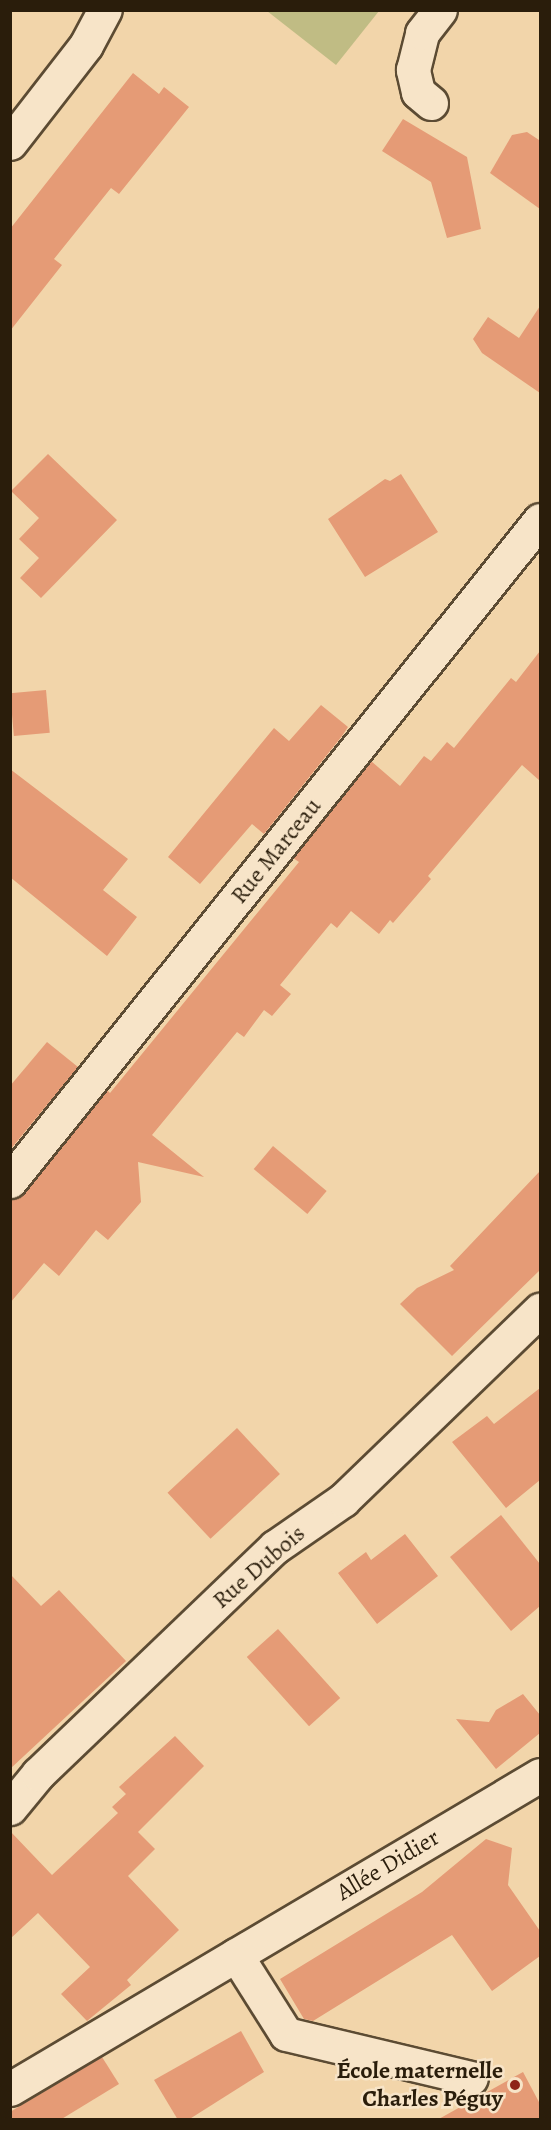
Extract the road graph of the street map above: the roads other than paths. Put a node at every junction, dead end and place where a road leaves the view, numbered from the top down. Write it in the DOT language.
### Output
graph roads {
  1 [pos="105,10"];
  2 [pos="440,10"];
  3 [pos="430,103"];
  4 [pos="10,143"];
  5 [pos="540,520"];
  6 [pos="10,1181"];
  7 [pos="540,1310"];
  8 [pos="540,1775"];
  9 [pos="10,1808"];
  10 [pos="236,1955"];
  11 [pos="471,2078"];
  12 [pos="10,2089"];
  1 -- 4 [label="street"];
  2 -- 3 [label="street"];
  5 -- 6 [label="street, Rue Marceau"];
  7 -- 9 [label="street, Rue Dubois"];
  8 -- 10 [label="street, Allée Didier"];
  10 -- 11 [label="street"];
  10 -- 12 [label="street, Allée Didier"];
}
